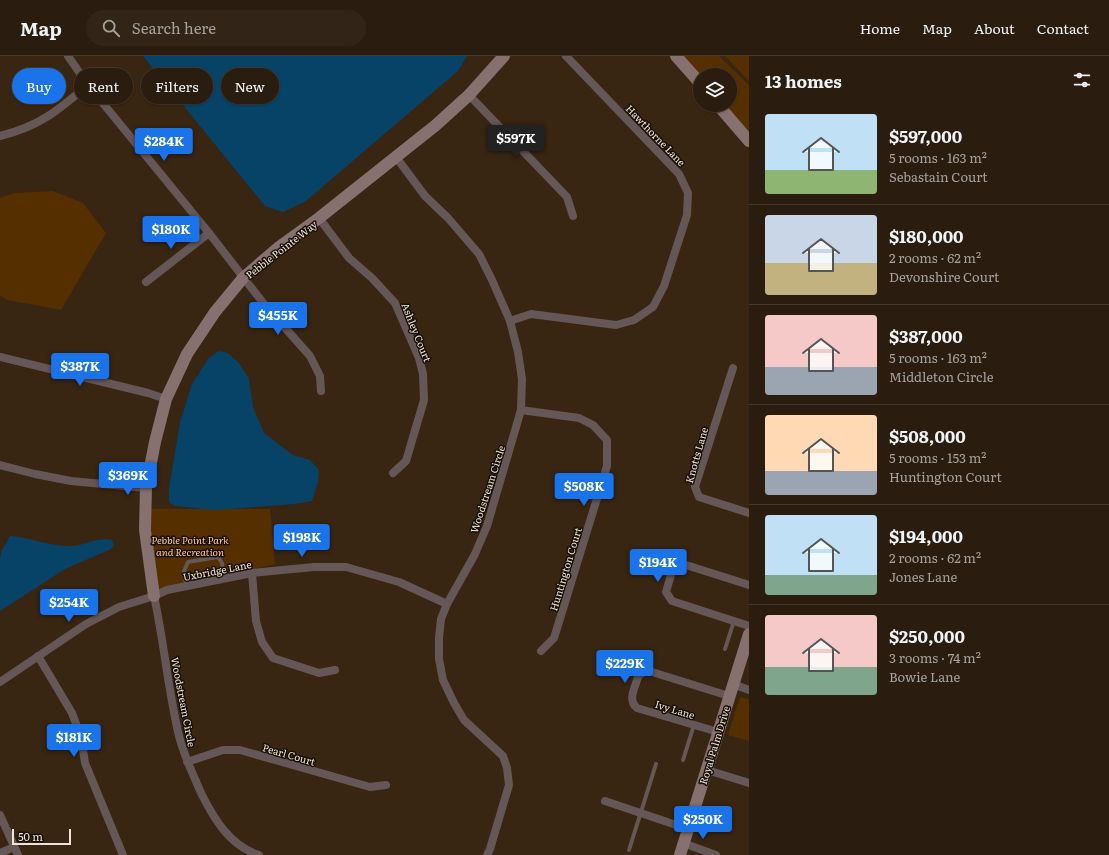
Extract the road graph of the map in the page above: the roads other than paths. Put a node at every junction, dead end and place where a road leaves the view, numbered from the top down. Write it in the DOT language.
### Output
graph roads {
  1 [pos="68,56"];
  2 [pos="504,56"];
  3 [pos="566,56"];
  4 [pos="676,56"];
  5 [pos="76,68"];
  6 [pos="693,75"];
  7 [pos="469,95"];
  8 [pos="74,96"];
  9 [pos="104,104"];
  10 [pos="724,112"];
  11 [pos="0,136"];
  12 [pos="749,142"];
  13 [pos="396,157"];
  14 [pos="573,216"];
  15 [pos="319,218"];
  16 [pos="209,233"];
  17 [pos="243,278"];
  18 [pos="146,282"];
  19 [pos="510,321"];
  20 [pos="0,357"];
  21 [pos="734,368"];
  22 [pos="321,391"];
  23 [pos="166,399"];
  24 [pos="521,410"];
  25 [pos="0,465"];
  26 [pos="393,474"];
  27 [pos="146,488"];
  28 [pos="749,513"];
  29 [pos="252,573"];
  30 [pos="223,579"];
  31 [pos="749,585"];
  32 [pos="186,586"];
  33 [pos="154,596"];
  34 [pos="447,604"];
  35 [pos="734,621"];
  36 [pos="749,626"];
  37 [pos="749,634"];
  38 [pos="725,649"];
  39 [pos="541,651"];
  40 [pos="617,654"];
  41 [pos="38,656"];
  42 [pos="335,670"];
  43 [pos="640,674"];
  44 [pos="0,682"];
  45 [pos="733,684"];
  46 [pos="749,690"];
  47 [pos="729,696"];
  48 [pos="694,725"];
  49 [pos="718,732"];
  50 [pos="683,760"];
  51 [pos="187,762"];
  52 [pos="656,764"];
  53 [pos="707,770"];
  54 [pos="749,783"];
  55 [pos="386,785"];
  56 [pos="606,801"];
  57 [pos="641,813"];
  58 [pos="0,815"];
  59 [pos="688,829"];
  60 [pos="14,846"];
  61 [pos="682,849"];
  62 [pos="629,850"];
  63 [pos="0,853"];
  64 [pos="254,854"];
  65 [pos="18,855"];
  66 [pos="123,855"];
  67 [pos="487,855"];
  68 [pos="716,855"];
  1 -- 5 [label="street"];
  2 -- 7 [label="street, Pebble Pointe Way"];
  3 -- 19 [label="street, Hawthorne Lane"];
  4 -- 6 [label="street"];
  7 -- 13 [label="street, Pebble Pointe Way"];
  7 -- 14 [label="street"];
  8 -- 11 [label="street"];
  9 -- 16 [label="street"];
  10 -- 12 [label="street"];
  13 -- 15 [label="street, Pebble Pointe Way"];
  13 -- 19 [label="street, Woodstream Circle"];
  15 -- 17 [label="street, Pebble Pointe Way"];
  15 -- 26 [label="street, Ashley Court"];
  16 -- 17 [label="street"];
  16 -- 18 [label="street"];
  17 -- 22 [label="street"];
  17 -- 23 [label="street, Pebble Pointe Way"];
  19 -- 24 [label="street, Woodstream Circle"];
  20 -- 23 [label="street"];
  21 -- 28 [label="street, Knotts Lane"];
  23 -- 27 [label="street, Pebble Pointe Way"];
  24 -- 34 [label="street, Woodstream Circle"];
  24 -- 39 [label="street, Huntington Court"];
  25 -- 27 [label="street"];
  27 -- 33 [label="street, Pebble Pointe Way"];
  29 -- 30 [label="street, Uxbridge Lane"];
  29 -- 34 [label="street, Uxbridge Lane"];
  29 -- 42 [label="street"];
  30 -- 32 [label="street, Uxbridge Lane"];
  30 -- 32 [label="lane"];
  31 -- 35 [label="street"];
  32 -- 33 [label="street, Uxbridge Lane"];
  33 -- 41 [label="street, Uxbridge Lane"];
  33 -- 51 [label="street, Woodstream Circle"];
  34 -- 67 [label="street, Woodstream Circle"];
  35 -- 36 [label="street"];
  35 -- 38 [label="lane"];
  37 -- 45 [label="street, Royal Palm Drive"];
  40 -- 43 [label="lane"];
  41 -- 44 [label="street, Uxbridge Lane"];
  41 -- 66 [label="street"];
  43 -- 47 [label="street"];
  43 -- 48 [label="street, Ivy Lane"];
  45 -- 46 [label="street"];
  45 -- 47 [label="street, Royal Palm Drive"];
  47 -- 49 [label="street, Royal Palm Drive"];
  48 -- 49 [label="street, Ivy Lane"];
  48 -- 50 [label="lane"];
  49 -- 53 [label="street, Royal Palm Drive"];
  51 -- 55 [label="street, Pearl Court"];
  51 -- 64 [label="street, Woodstream Circle"];
  52 -- 57 [label="lane"];
  53 -- 54 [label="street"];
  53 -- 59 [label="street, Royal Palm Drive"];
  56 -- 57 [label="street"];
  57 -- 59 [label="street"];
  57 -- 62 [label="lane"];
  58 -- 60 [label="street"];
  59 -- 61 [label="street, Royal Palm Drive"];
  60 -- 63 [label="street"];
  60 -- 65 [label="street"];
  61 -- 68 [label="street"];
}
